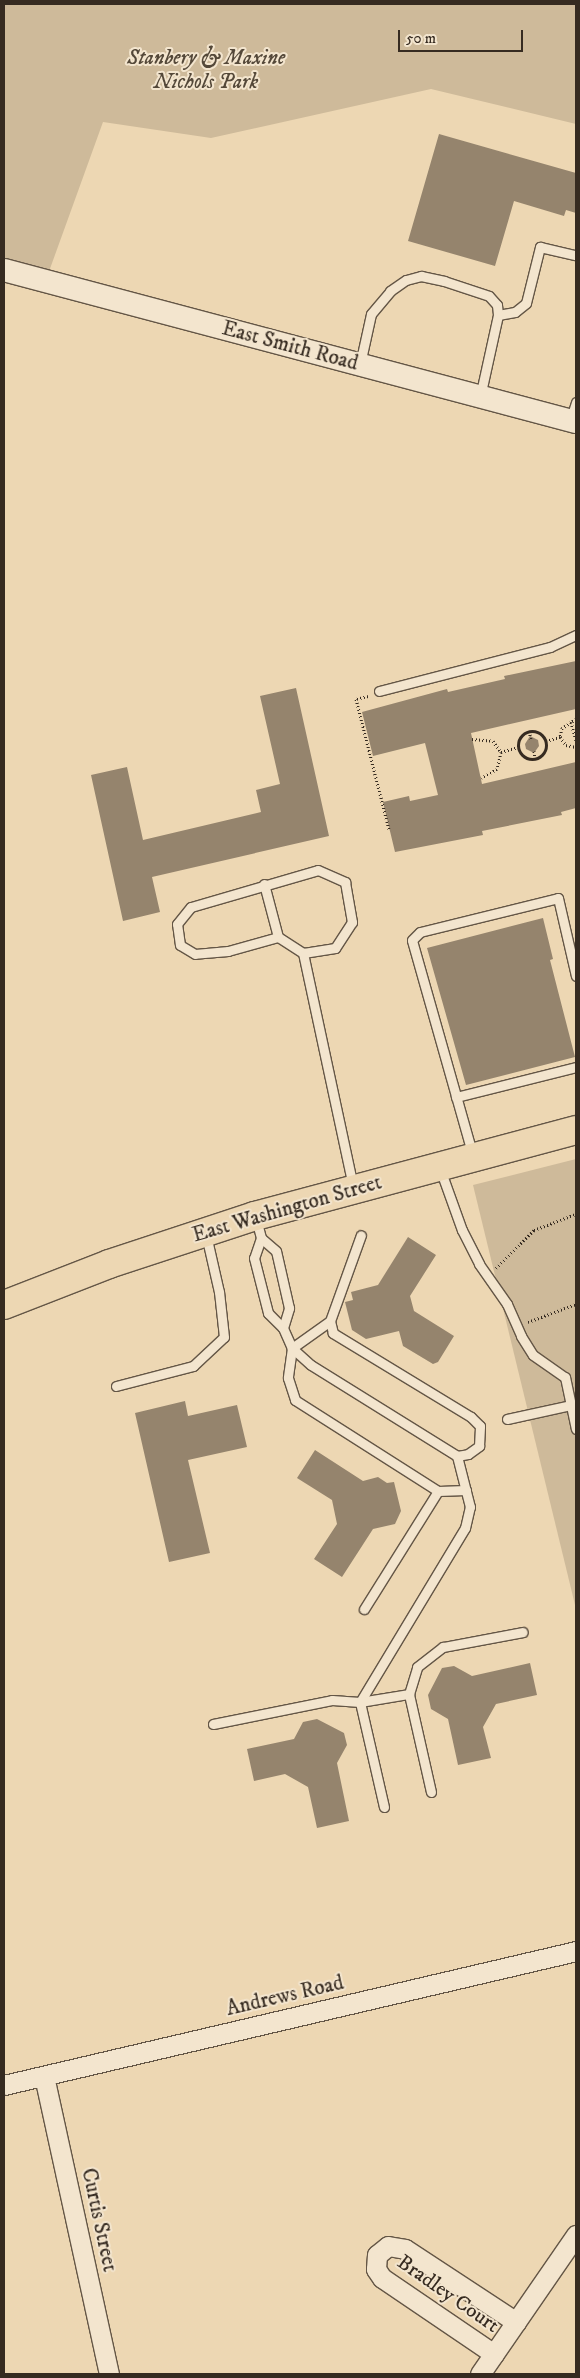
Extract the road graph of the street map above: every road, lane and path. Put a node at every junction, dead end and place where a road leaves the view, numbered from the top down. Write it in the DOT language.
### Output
graph roads {
  1 [pos="576,255"];
  2 [pos="4,270"];
  3 [pos="498,315"];
  4 [pos="360,365"];
  5 [pos="480,397"];
  6 [pos="574,415"];
  7 [pos="576,635"];
  8 [pos="379,691"];
  9 [pos="576,719"];
  10 [pos="571,722"];
  11 [pos="529,731"];
  12 [pos="560,737"];
  13 [pos="531,738"];
  14 [pos="472,740"];
  15 [pos="546,741"];
  16 [pos="576,741"];
  17 [pos="518,747"];
  18 [pos="576,747"];
  19 [pos="534,751"];
  20 [pos="501,752"];
  21 [pos="535,759"];
  22 [pos="481,778"];
  23 [pos="389,830"];
  24 [pos="264,884"];
  25 [pos="278,937"];
  26 [pos="303,953"];
  27 [pos="576,976"];
  28 [pos="576,1067"];
  29 [pos="456,1097"];
  30 [pos="576,1130"];
  31 [pos="474,1157"];
  32 [pos="440,1166"];
  33 [pos="354,1189"];
  34 [pos="576,1214"];
  35 [pos="258,1227"];
  36 [pos="206,1232"];
  37 [pos="361,1235"];
  38 [pos="489,1277"];
  39 [pos="4,1304"];
  40 [pos="576,1304"];
  41 [pos="330,1321"];
  42 [pos="517,1326"];
  43 [pos="283,1328"];
  44 [pos="292,1348"];
  45 [pos="116,1386"];
  46 [pos="571,1405"];
  47 [pos="507,1419"];
  48 [pos="576,1429"];
  49 [pos="457,1456"];
  50 [pos="466,1490"];
  51 [pos="438,1491"];
  52 [pos="364,1609"];
  53 [pos="523,1632"];
  54 [pos="409,1694"];
  55 [pos="360,1702"];
  56 [pos="213,1724"];
  57 [pos="430,1792"];
  58 [pos="384,1807"];
  59 [pos="576,1951"];
  60 [pos="44,2076"];
  61 [pos="4,2086"];
  62 [pos="576,2235"];
  63 [pos="516,2322"];
  64 [pos="494,2354"];
  65 [pos="109,2374"];
  66 [pos="480,2374"];
  1 -- 3 [label="lane"];
  2 -- 4 [label="street, East Smith Road"];
  3 -- 4 [label="lane"];
  3 -- 5 [label="lane"];
  4 -- 5 [label="street, East Smith Road"];
  5 -- 6 [label="street, East Smith Road"];
  7 -- 8 [label="lane"];
  8 -- 23 [label="path"];
  9 -- 10 [label="path"];
  10 -- 12 [label="path"];
  10 -- 16 [label="path"];
  11 -- 13 [label="path"];
  11 -- 15 [label="path"];
  11 -- 17 [label="path"];
  12 -- 15 [label="path"];
  12 -- 18 [label="path"];
  14 -- 20 [label="path"];
  15 -- 21 [label="path"];
  17 -- 20 [label="path"];
  17 -- 21 [label="path"];
  19 -- 21 [label="path"];
  20 -- 22 [label="path"];
  24 -- 25 [label="lane"];
  24 -- 25 [label="lane"];
  24 -- 26 [label="lane"];
  25 -- 26 [label="lane"];
  26 -- 33 [label="lane"];
  27 -- 29 [label="lane"];
  28 -- 29 [label="lane"];
  29 -- 31 [label="lane"];
  30 -- 31 [label="highway, East Washington Street"];
  31 -- 32 [label="highway, East Washington Street"];
  32 -- 33 [label="highway, East Washington Street"];
  32 -- 38 [label="lane"];
  33 -- 35 [label="highway, East Washington Street"];
  34 -- 38 [label="path"];
  35 -- 36 [label="highway, East Washington Street"];
  35 -- 43 [label="lane"];
  35 -- 43 [label="lane"];
  36 -- 39 [label="highway, East Washington Street"];
  36 -- 45 [label="lane"];
  37 -- 41 [label="lane"];
  38 -- 42 [label="lane"];
  40 -- 42 [label="path"];
  41 -- 44 [label="lane"];
  41 -- 49 [label="lane"];
  42 -- 46 [label="lane"];
  43 -- 44 [label="lane"];
  44 -- 49 [label="lane"];
  44 -- 51 [label="lane"];
  46 -- 47 [label="lane"];
  46 -- 48 [label="lane"];
  49 -- 50 [label="lane"];
  50 -- 51 [label="lane"];
  50 -- 55 [label="lane"];
  51 -- 52 [label="lane"];
  53 -- 54 [label="lane"];
  54 -- 55 [label="lane"];
  54 -- 57 [label="lane"];
  55 -- 56 [label="lane"];
  55 -- 58 [label="lane"];
  59 -- 60 [label="street, Andrews Road"];
  60 -- 61 [label="street, Andrews Road"];
  60 -- 65 [label="street, Curtis Street"];
  62 -- 63 [label="street"];
  63 -- 64 [label="street"];
  63 -- 64 [label="street, Bradley Court"];
  64 -- 66 [label="street"];
}
